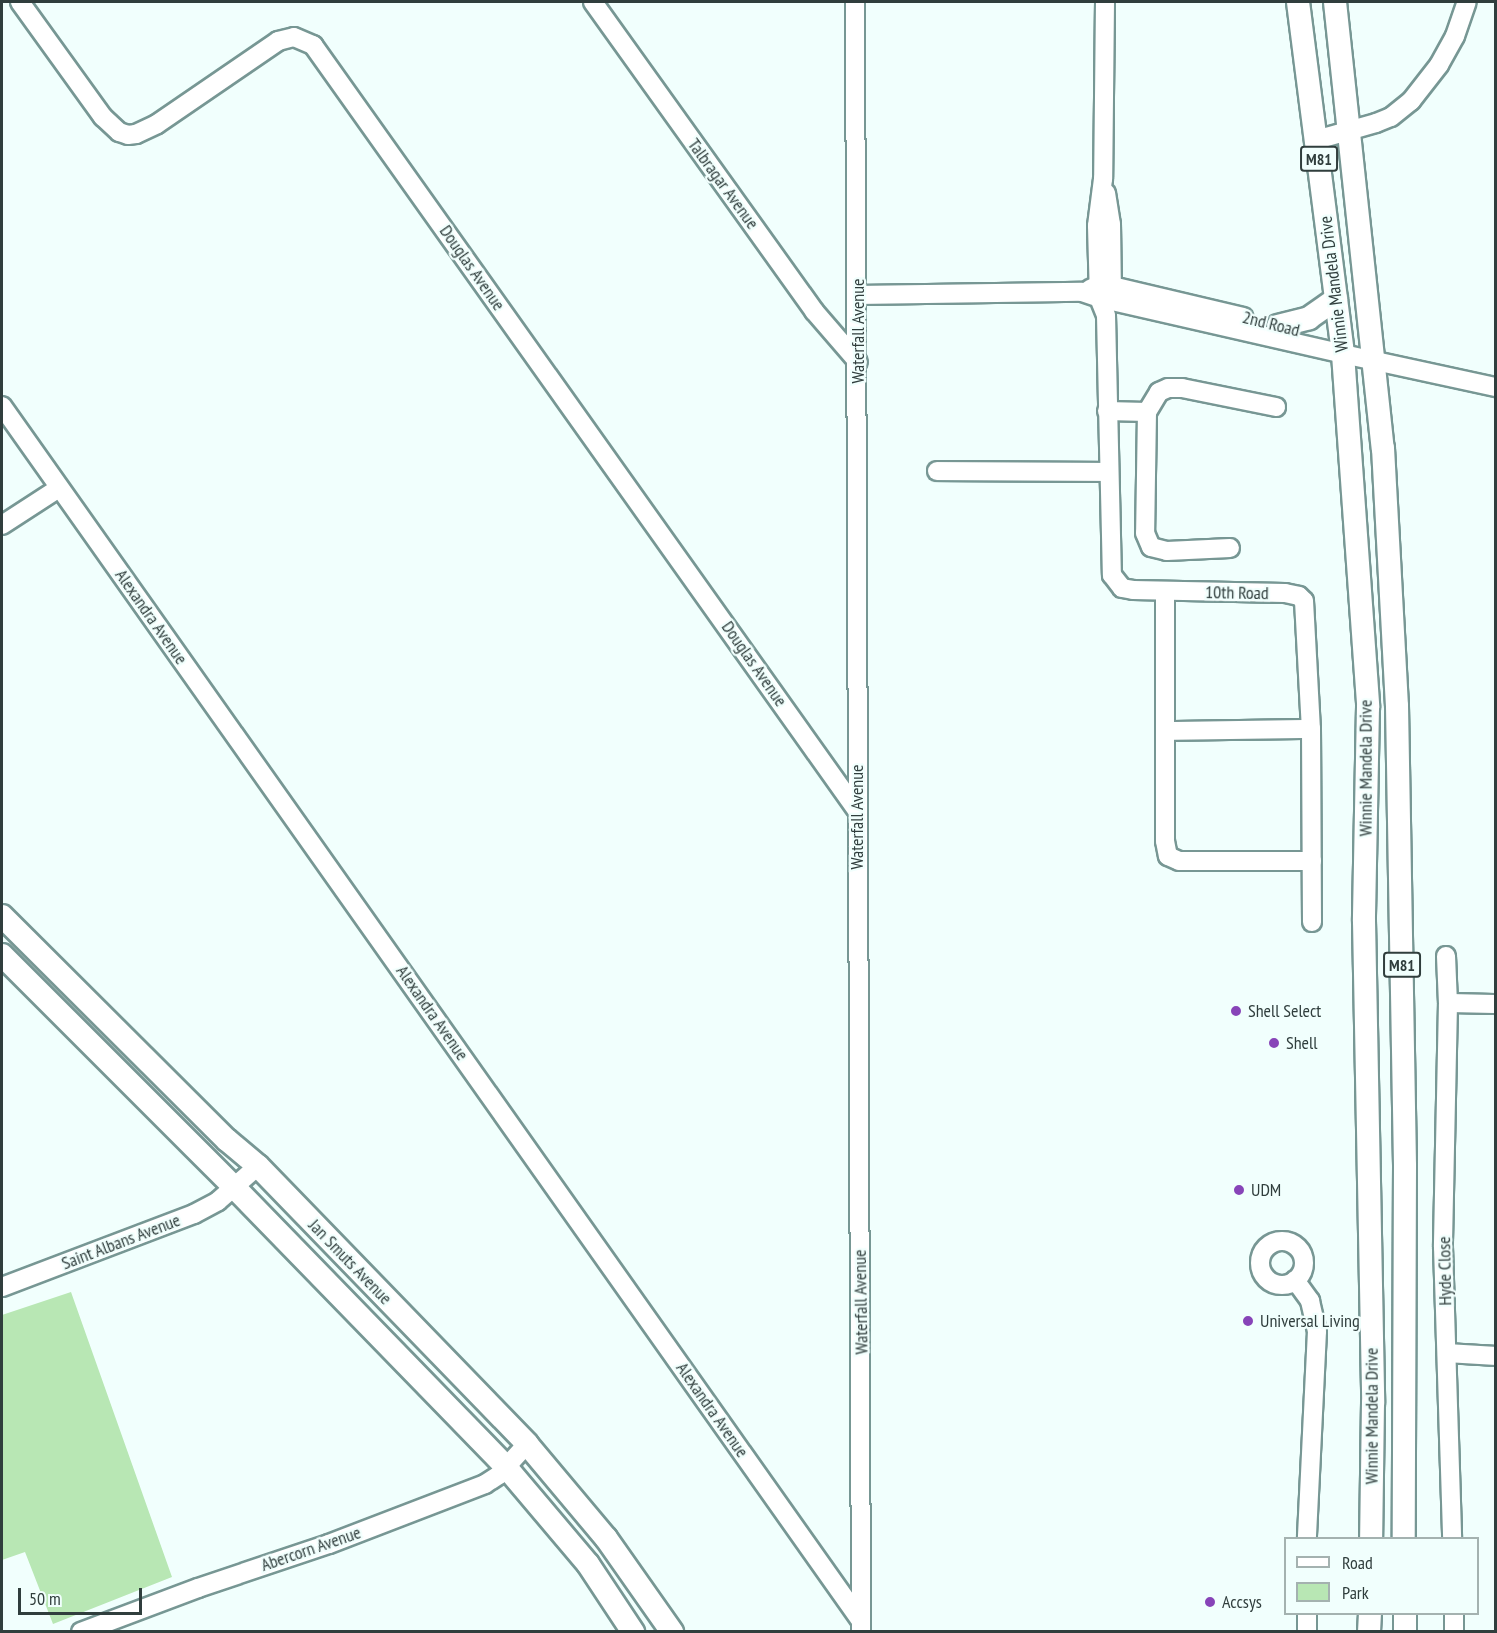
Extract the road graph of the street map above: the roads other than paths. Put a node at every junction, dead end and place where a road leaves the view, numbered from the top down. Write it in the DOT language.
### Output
graph roads {
  1 [pos="20,2"];
  2 [pos="593,2"];
  3 [pos="855,2"];
  4 [pos="1105,2"];
  5 [pos="1298,2"];
  6 [pos="1335,2"];
  7 [pos="1467,2"];
  8 [pos="1351,131"];
  9 [pos="1316,140"];
  10 [pos="857,295"];
  11 [pos="1102,296"];
  12 [pos="1336,299"];
  13 [pos="1278,326"];
  14 [pos="1342,348"];
  15 [pos="1374,354"];
  16 [pos="858,362"];
  17 [pos="1496,380"];
  18 [pos="1496,387"];
  19 [pos="2,406"];
  20 [pos="1276,407"];
  21 [pos="1107,411"];
  22 [pos="1147,412"];
  23 [pos="937,471"];
  24 [pos="1108,472"];
  25 [pos="59,488"];
  26 [pos="2,525"];
  27 [pos="1230,548"];
  28 [pos="1165,592"];
  29 [pos="1311,729"];
  30 [pos="1167,731"];
  31 [pos="856,809"];
  32 [pos="1312,861"];
  33 [pos="2,916"];
  34 [pos="1312,922"];
  35 [pos="2,955"];
  36 [pos="1446,957"];
  37 [pos="1448,1003"];
  38 [pos="1496,1004"];
  39 [pos="258,1167"];
  40 [pos="236,1188"];
  41 [pos="1295,1280"];
  42 [pos="2,1287"];
  43 [pos="1447,1353"];
  44 [pos="1496,1356"];
  45 [pos="527,1444"];
  46 [pos="506,1467"];
  47 [pos="1307,1537"];
  48 [pos="1371,1537"];
  49 [pos="1404,1537"];
  50 [pos="1452,1537"];
  51 [pos="1307,1615"];
  52 [pos="1370,1615"];
  53 [pos="1405,1615"];
  54 [pos="1454,1615"];
  55 [pos="861,1626"];
  56 [pos="81,1632"];
  57 [pos="633,1632"];
  58 [pos="672,1632"];
  59 [pos="1306,1632"];
  60 [pos="1369,1632"];
  61 [pos="1405,1632"];
  62 [pos="1454,1632"];
  1 -- 31 [label="street, Douglas Avenue"];
  2 -- 16 [label="street, Talbragar Avenue"];
  3 -- 10 [label="street, Waterfall Avenue"];
  4 -- 11 [label="street, 10th Road"];
  5 -- 9 [label="main road, Winnie Mandela Drive / M81"];
  6 -- 8 [label="main road, Winnie Mandela Drive / M81"];
  7 -- 8 [label="street"];
  8 -- 9 [label="street"];
  8 -- 15 [label="main road, Winnie Mandela Drive / M81"];
  9 -- 12 [label="main road, Winnie Mandela Drive / M81"];
  10 -- 11 [label="street, 2nd Road"];
  10 -- 16 [label="street, Waterfall Avenue"];
  11 -- 13 [label="street, 2nd Road"];
  11 -- 14 [label="street, 2nd Road"];
  11 -- 21 [label="street, 10th Road"];
  12 -- 13 [label="main road"];
  12 -- 14 [label="main road, Winnie Mandela Drive / M81"];
  13 -- 14 [label="street, 2nd Road"];
  14 -- 15 [label="street, 2nd Road"];
  14 -- 48 [label="main road, Winnie Mandela Drive / M81"];
  15 -- 17 [label="street, 2nd Road"];
  15 -- 18 [label="street, 2nd Road"];
  15 -- 49 [label="main road, Winnie Mandela Drive / M81"];
  16 -- 31 [label="street, Waterfall Avenue"];
  19 -- 25 [label="street, Alexandra Avenue"];
  20 -- 22 [label="street"];
  21 -- 22 [label="street"];
  21 -- 24 [label="street, 10th Road"];
  22 -- 27 [label="street"];
  23 -- 24 [label="street"];
  24 -- 28 [label="street, 10th Road"];
  25 -- 26 [label="street"];
  25 -- 55 [label="street, Alexandra Avenue"];
  28 -- 29 [label="street, 10th Road"];
  28 -- 30 [label="street"];
  29 -- 30 [label="street"];
  29 -- 32 [label="street, 10th Road"];
  30 -- 32 [label="street"];
  31 -- 55 [label="street, Waterfall Avenue"];
  32 -- 34 [label="street, 10th Road"];
  33 -- 39 [label="main road, Jan Smuts Avenue"];
  35 -- 40 [label="main road, Jan Smuts Avenue"];
  36 -- 37 [label="street, Hyde Close"];
  37 -- 38 [label="street"];
  37 -- 43 [label="street, Hyde Close"];
  39 -- 40 [label="street, Saint Albans Avenue"];
  39 -- 45 [label="main road, Jan Smuts Avenue"];
  40 -- 42 [label="street, Saint Albans Avenue"];
  40 -- 46 [label="main road, Jan Smuts Avenue"];
  41 -- 47 [label="street"];
  43 -- 44 [label="street"];
  43 -- 50 [label="street, Hyde Close"];
  45 -- 46 [label="street, Abercorn Avenue"];
  45 -- 58 [label="main road, Jan Smuts Avenue"];
  46 -- 56 [label="street, Abercorn Avenue"];
  46 -- 57 [label="main road, Jan Smuts Avenue"];
  51 -- 59 [label="street"];
  52 -- 60 [label="main road"];
  53 -- 61 [label="main road"];
  54 -- 62 [label="street"];
}
